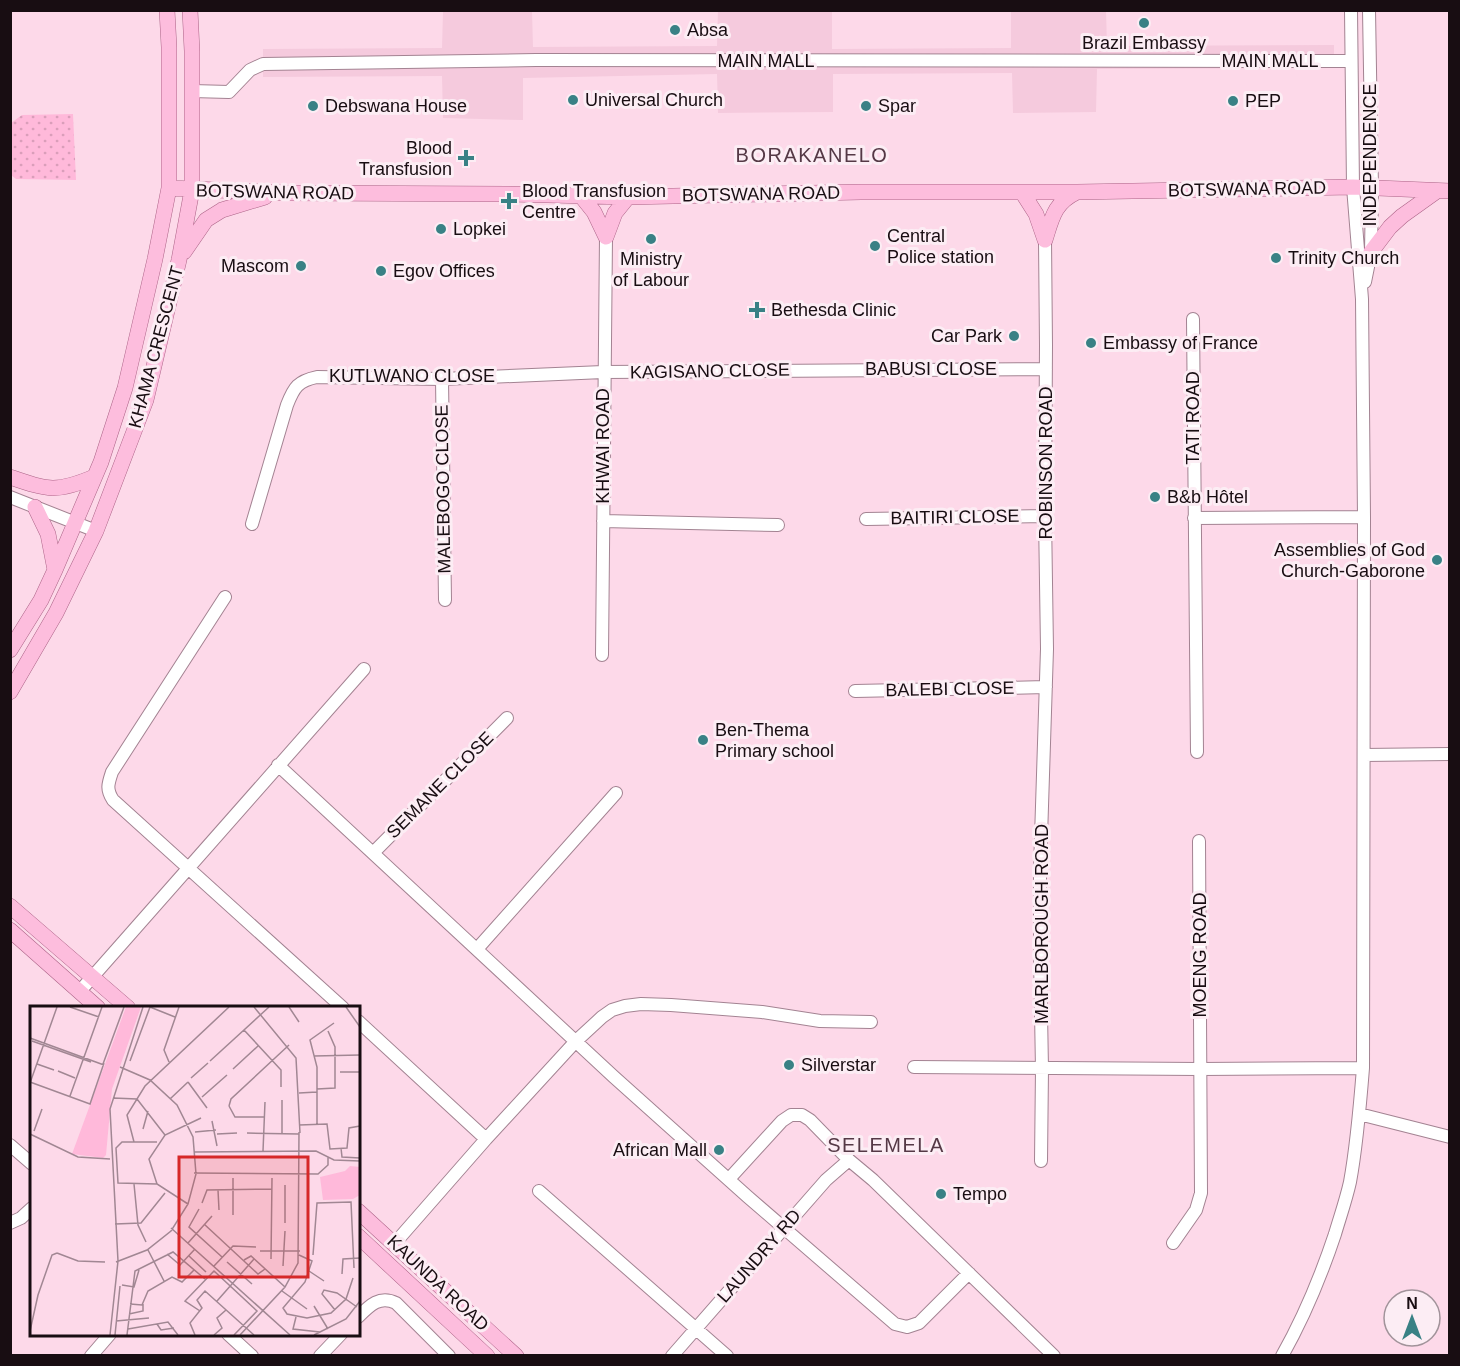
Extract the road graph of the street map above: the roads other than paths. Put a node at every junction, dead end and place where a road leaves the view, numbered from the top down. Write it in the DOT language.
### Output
graph roads {
  1 [pos="167,10"];
  2 [pos="190,10"];
  3 [pos="1350,10"];
  4 [pos="1369,10"];
  5 [pos="1350,61"];
  6 [pos="192,91"];
  7 [pos="1353,187"];
  8 [pos="169,188"];
  9 [pos="1372,189"];
  10 [pos="192,190"];
  11 [pos="1443,191"];
  12 [pos="1022,192"];
  13 [pos="1077,192"];
  14 [pos="276,193"];
  15 [pos="582,196"];
  16 [pos="628,197"];
  17 [pos="606,237"];
  18 [pos="1045,240"];
  19 [pos="1371,252"];
  20 [pos="179,260"];
  21 [pos="1362,298"];
  22 [pos="1192,319"];
  23 [pos="1046,369"];
  24 [pos="816,370"];
  25 [pos="603,372"];
  26 [pos="442,379"];
  27 [pos="10,477"];
  28 [pos="94,477"];
  29 [pos="10,497"];
  30 [pos="35,507"];
  31 [pos="1045,516"];
  32 [pos="1364,517"];
  33 [pos="1194,518"];
  34 [pos="866,519"];
  35 [pos="603,521"];
  36 [pos="75,523"];
  37 [pos="252,524"];
  38 [pos="778,525"];
  39 [pos="96,531"];
  40 [pos="55,570"];
  41 [pos="225,597"];
  42 [pos="445,600"];
  43 [pos="10,650"];
  44 [pos="602,655"];
  45 [pos="364,669"];
  46 [pos="1046,687"];
  47 [pos="855,691"];
  48 [pos="10,692"];
  49 [pos="507,718"];
  50 [pos="1197,752"];
  51 [pos="1449,754"];
  52 [pos="1364,755"];
  53 [pos="278,765"];
  54 [pos="616,793"];
  55 [pos="1199,841"];
  56 [pos="374,853"];
  57 [pos="188,868"];
  58 [pos="10,906"];
  59 [pos="10,930"];
  60 [pos="477,949"];
  61 [pos="93,978"];
  62 [pos="80,992"];
  63 [pos="96,1006"];
  64 [pos="126,1006"];
  65 [pos="341,1006"];
  66 [pos="871,1022"];
  67 [pos="360,1024"];
  68 [pos="576,1041"];
  69 [pos="914,1067"];
  70 [pos="1363,1068"];
  71 [pos="1042,1069"];
  72 [pos="1200,1069"];
  73 [pos="1359,1114"];
  74 [pos="1449,1137"];
  75 [pos="486,1139"];
  76 [pos="10,1145"];
  77 [pos="849,1160"];
  78 [pos="1041,1161"];
  79 [pos="30,1162"];
  80 [pos="729,1179"];
  81 [pos="539,1191"];
  82 [pos="30,1210"];
  83 [pos="360,1213"];
  84 [pos="10,1223"];
  85 [pos="783,1228"];
  86 [pos="360,1238"];
  87 [pos="395,1243"];
  88 [pos="1173,1243"];
  89 [pos="969,1273"];
  90 [pos="360,1315"];
  91 [pos="696,1329"];
  92 [pos="109,1336"];
  93 [pos="229,1336"];
  94 [pos="340,1336"];
  95 [pos="91,1356"];
  96 [pos="252,1356"];
  97 [pos="320,1356"];
  98 [pos="449,1356"];
  99 [pos="487,1356"];
  100 [pos="516,1356"];
  101 [pos="672,1356"];
  102 [pos="726,1356"];
  103 [pos="1054,1356"];
  104 [pos="1282,1356"];
  1 -- 8 [label="main road, KHAMA CRESCENT"];
  2 -- 6 [label="main road, KHAMA CRESCENT"];
  3 -- 5 [label="street, INDEPENDENCE"];
  4 -- 9 [label="street, INDEPENDENCE"];
  5 -- 6 [label="street, MAIN MALL"];
  5 -- 7 [label="street, INDEPENDENCE"];
  6 -- 10 [label="main road, KHAMA CRESCENT"];
  7 -- 9 [label="main road, BOTSWANA ROAD"];
  7 -- 13 [label="main road, BOTSWANA ROAD"];
  7 -- 21 [label="street, INDEPENDENCE"];
  8 -- 10 [label="main road, BOTSWANA ROAD"];
  8 -- 28 [label="main road, KHAMA CRESCENT"];
  9 -- 11 [label="main road, BOTSWANA ROAD"];
  9 -- 19 [label="street, INDEPENDENCE"];
  10 -- 14 [label="main road, BOTSWANA ROAD"];
  10 -- 20 [label="main road, KHAMA CRESCENT"];
  11 -- 19 [label="main road"];
  12 -- 13 [label="main road, BOTSWANA ROAD"];
  12 -- 16 [label="main road, BOTSWANA ROAD"];
  12 -- 18 [label="main road"];
  13 -- 18 [label="main road"];
  14 -- 15 [label="main road, BOTSWANA ROAD"];
  14 -- 20 [label="main road"];
  15 -- 16 [label="main road, BOTSWANA ROAD"];
  15 -- 17 [label="main road"];
  16 -- 17 [label="main road"];
  17 -- 25 [label="street, KHWAI ROAD"];
  18 -- 23 [label="street, ROBINSON ROAD"];
  19 -- 21 [label="street, INDEPENDENCE"];
  20 -- 39 [label="main road, KHAMA CRESCENT"];
  21 -- 32 [label="street"];
  22 -- 33 [label="street, TATI ROAD"];
  23 -- 24 [label="street, BABUSI CLOSE"];
  23 -- 31 [label="street, ROBINSON ROAD"];
  24 -- 25 [label="street, KAGISANO CLOSE"];
  25 -- 26 [label="street, KUTLWANO CLOSE"];
  25 -- 35 [label="street, KHWAI ROAD"];
  26 -- 37 [label="street, KUTLWANO CLOSE"];
  26 -- 42 [label="street, MALEBOGO CLOSE"];
  27 -- 28 [label="main road"];
  28 -- 36 [label="main road, KHAMA CRESCENT"];
  29 -- 30 [label="street"];
  30 -- 36 [label="street"];
  30 -- 40 [label="main road"];
  31 -- 34 [label="street, BAITIRI CLOSE"];
  31 -- 46 [label="street, ROBINSON ROAD"];
  32 -- 33 [label="street"];
  32 -- 52 [label="street"];
  33 -- 50 [label="street, TATI ROAD"];
  35 -- 38 [label="street"];
  35 -- 44 [label="street, KHWAI ROAD"];
  36 -- 39 [label="street"];
  36 -- 40 [label="main road, KHAMA CRESCENT"];
  39 -- 48 [label="main road, KHAMA CRESCENT"];
  40 -- 43 [label="main road, KHAMA CRESCENT"];
  41 -- 57 [label="street"];
  45 -- 53 [label="street"];
  46 -- 47 [label="street, BALEBI CLOSE"];
  46 -- 71 [label="street, MARLBOROUGH ROAD"];
  49 -- 56 [label="street, SEMANE CLOSE"];
  51 -- 52 [label="street"];
  52 -- 70 [label="street"];
  53 -- 56 [label="street"];
  53 -- 57 [label="street"];
  54 -- 60 [label="street"];
  55 -- 72 [label="street, MOENG ROAD"];
  56 -- 60 [label="street"];
  57 -- 61 [label="street"];
  57 -- 65 [label="street"];
  58 -- 61 [label="main road"];
  59 -- 62 [label="main road"];
  60 -- 68 [label="street"];
  61 -- 62 [label="street"];
  61 -- 64 [label="main road"];
  62 -- 63 [label="main road"];
  66 -- 68 [label="street"];
  67 -- 75 [label="street"];
  68 -- 75 [label="street"];
  68 -- 80 [label="street"];
  69 -- 71 [label="street"];
  70 -- 72 [label="street"];
  70 -- 73 [label="street"];
  71 -- 72 [label="street"];
  71 -- 78 [label="street, MARLBOROUGH ROAD"];
  72 -- 88 [label="street, MOENG ROAD"];
  73 -- 74 [label="street"];
  73 -- 104 [label="street"];
  75 -- 87 [label="street"];
  76 -- 79 [label="street"];
  77 -- 80 [label="street"];
  77 -- 85 [label="street, LAUNDRY RD"];
  77 -- 89 [label="street"];
  80 -- 85 [label="street"];
  81 -- 91 [label="street"];
  82 -- 84 [label="street"];
  83 -- 87 [label="main road, KAUNDA ROAD"];
  85 -- 89 [label="street"];
  85 -- 91 [label="street, LAUNDRY RD"];
  86 -- 99 [label="main road, KAUNDA ROAD"];
  87 -- 100 [label="main road, KAUNDA ROAD"];
  89 -- 103 [label="street"];
  90 -- 98 [label="street"];
  91 -- 101 [label="street, LAUNDRY RD"];
  91 -- 102 [label="street"];
  92 -- 95 [label="street"];
  93 -- 96 [label="street"];
  94 -- 97 [label="street"];
}
